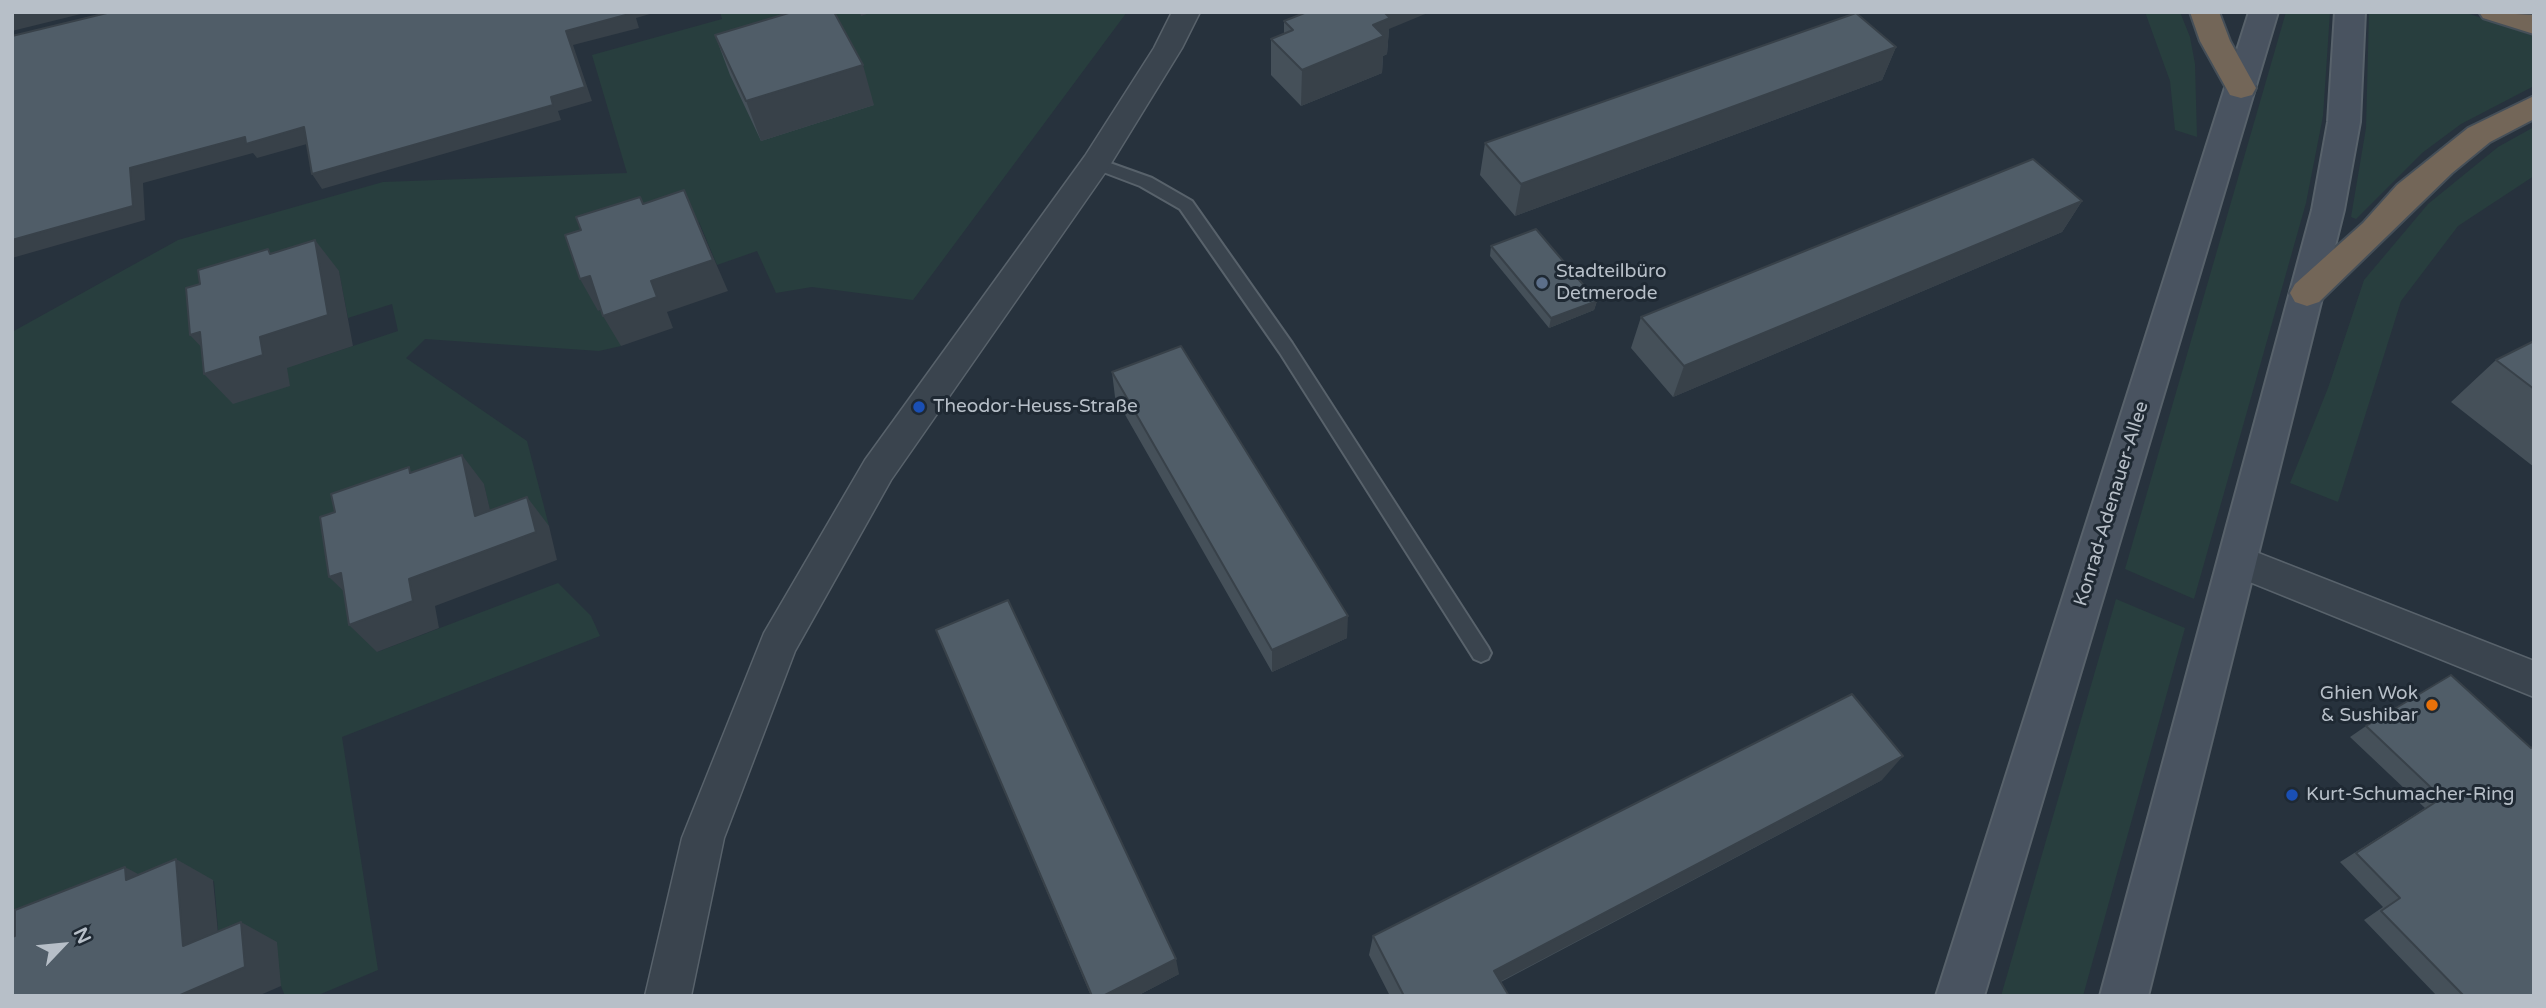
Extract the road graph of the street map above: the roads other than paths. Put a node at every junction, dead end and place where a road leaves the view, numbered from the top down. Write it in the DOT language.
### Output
graph roads {
  1 [pos="1186,12"];
  2 [pos="2204,12"];
  3 [pos="2264,12"];
  4 [pos="2350,12"];
  5 [pos="2493,12"];
  6 [pos="2534,25"];
  7 [pos="2241,88"];
  8 [pos="2534,106"];
  9 [pos="1096,163"];
  10 [pos="2307,293"];
  11 [pos="2238,561"];
  12 [pos="1481,653"];
  13 [pos="2534,679"];
  14 [pos="668,996"];
  15 [pos="1960,996"];
  16 [pos="2124,996"];
  1 -- 9 [label="street"];
  2 -- 7 [label="highway"];
  3 -- 7 [label="street, Konrad-Adenauer-Allee"];
  4 -- 10 [label="street"];
  5 -- 6 [label="highway"];
  7 -- 15 [label="street, Konrad-Adenauer-Allee"];
  8 -- 10 [label="highway"];
  9 -- 12 [label="lane"];
  9 -- 14 [label="street"];
  10 -- 11 [label="street"];
  11 -- 13 [label="street"];
  11 -- 16 [label="street"];
}
